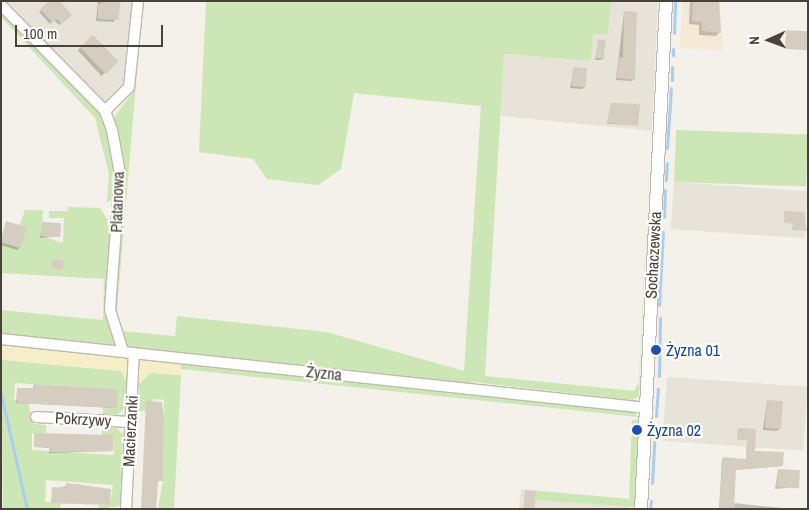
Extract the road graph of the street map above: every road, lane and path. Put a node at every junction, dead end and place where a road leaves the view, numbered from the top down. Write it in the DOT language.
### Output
graph roads {
  1 [pos="138,1"];
  2 [pos="666,1"];
  3 [pos="1,5"];
  4 [pos="105,111"];
  5 [pos="1,339"];
  6 [pos="122,351"];
  7 [pos="134,353"];
  8 [pos="647,408"];
  9 [pos="36,417"];
  10 [pos="130,422"];
  11 [pos="126,509"];
  12 [pos="641,509"];
  1 -- 4 [label="street"];
  2 -- 8 [label="street, Sochaczewska"];
  3 -- 4 [label="street"];
  4 -- 6 [label="street, Platanowa"];
  5 -- 6 [label="street, Żyzna"];
  6 -- 7 [label="street, Żyzna"];
  7 -- 8 [label="street, Żyzna"];
  7 -- 10 [label="street, Macierzanki"];
  8 -- 12 [label="street, Sochaczewska"];
  9 -- 10 [label="street, Pokrzywy"];
  10 -- 11 [label="street, Macierzanki"];
}
